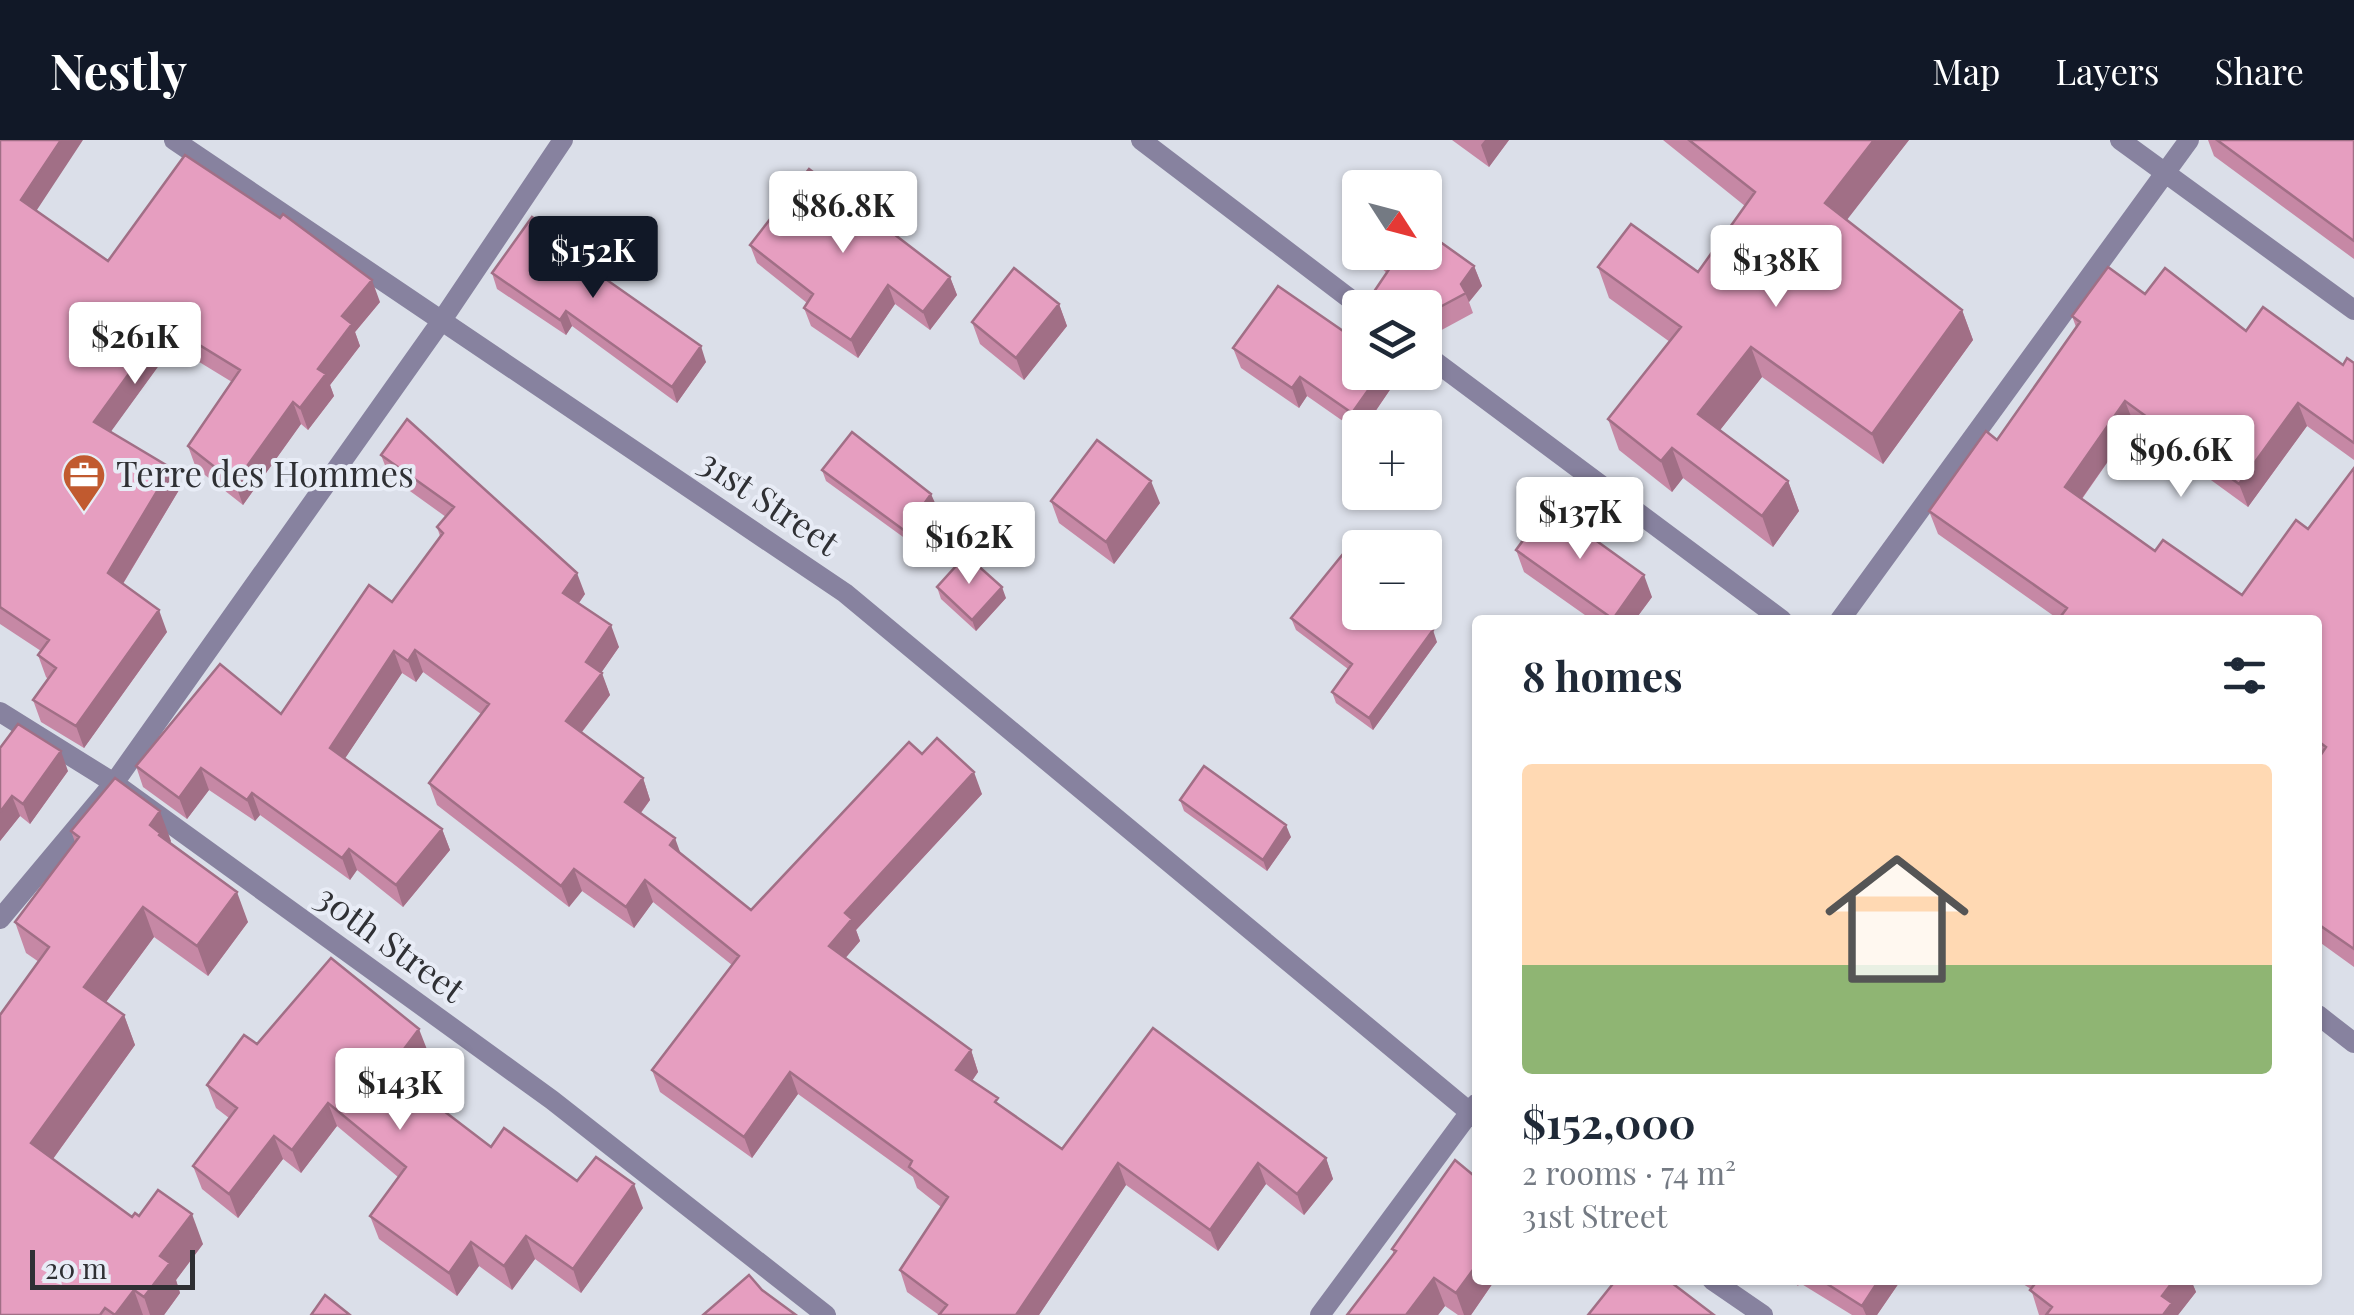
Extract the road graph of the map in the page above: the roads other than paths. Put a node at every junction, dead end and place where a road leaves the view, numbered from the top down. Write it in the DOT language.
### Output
graph roads {
  1 [pos="174,140"];
  2 [pos="562,140"];
  3 [pos="1141,140"];
  4 [pos="2120,140"];
  5 [pos="2189,140"];
  6 [pos="2165,173"];
  7 [pos="1342,293"];
  8 [pos="2354,310"];
  9 [pos="440,323"];
  10 [pos="1442,367"];
  11 [pos="1775,615"];
  12 [pos="1844,615"];
  13 [pos="0,712"];
  14 [pos="114,783"];
  15 [pos="0,919"];
  16 [pos="2322,1018"];
  17 [pos="2354,1043"];
  18 [pos="1472,1109"];
  19 [pos="1472,1115"];
  20 [pos="1719,1285"];
  21 [pos="826,1315"];
  22 [pos="1320,1315"];
  23 [pos="1763,1315"];
  1 -- 9 [label="street, 31st Street"];
  2 -- 9 [label="street"];
  3 -- 7 [label="street"];
  4 -- 6 [label="street"];
  5 -- 6 [label="street"];
  6 -- 8 [label="street"];
  6 -- 12 [label="street"];
  9 -- 14 [label="street"];
  9 -- 18 [label="street, 31st Street"];
  10 -- 11 [label="street"];
  13 -- 14 [label="street, 30th Street"];
  14 -- 15 [label="street"];
  14 -- 21 [label="street, 30th Street"];
  16 -- 17 [label="street"];
  19 -- 22 [label="street"];
  20 -- 23 [label="street"];
}
